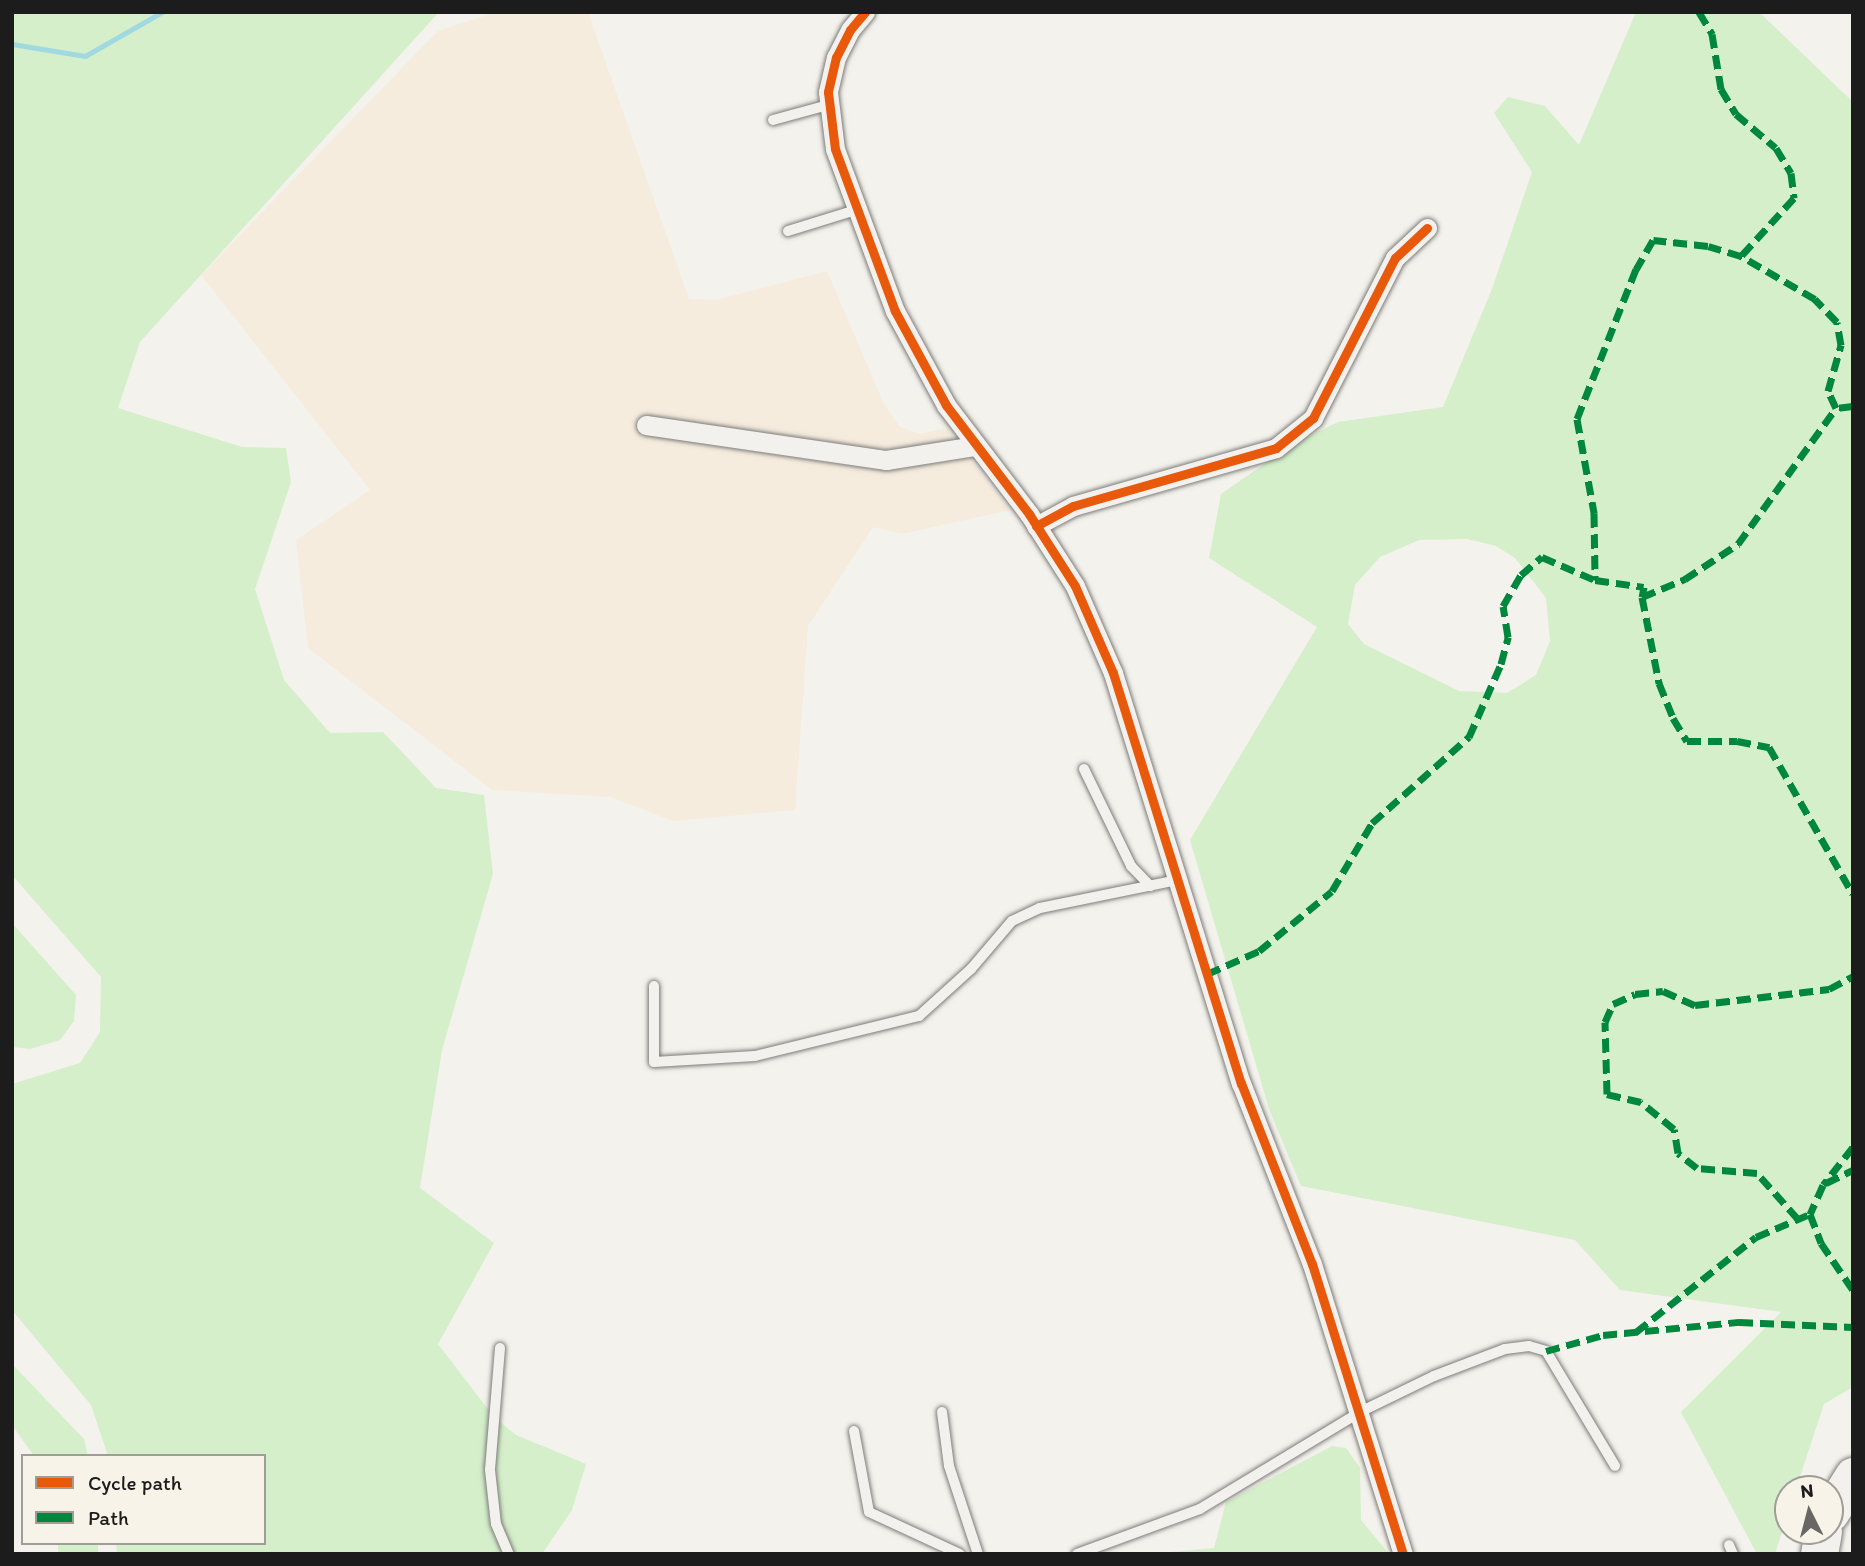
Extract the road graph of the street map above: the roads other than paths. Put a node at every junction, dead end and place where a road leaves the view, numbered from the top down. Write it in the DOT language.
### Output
graph roads {
  1 [pos="865,12"];
  2 [pos="828,105"];
  3 [pos="774,120"];
  4 [pos="856,210"];
  5 [pos="1427,228"];
  6 [pos="788,231"];
  7 [pos="646,425"];
  8 [pos="974,446"];
  9 [pos="1037,526"];
  10 [pos="1084,769"];
  11 [pos="1178,880"];
  12 [pos="1150,886"];
  13 [pos="654,986"];
  14 [pos="500,1348"];
  15 [pos="1362,1411"];
  16 [pos="942,1412"];
  17 [pos="854,1431"];
  18 [pos="1615,1466"];
  19 [pos="509,1554"];
  20 [pos="960,1554"];
  21 [pos="978,1554"];
  22 [pos="1077,1554"];
  23 [pos="1403,1554"];
  1 -- 2 [label="street"];
  2 -- 3 [label="lane"];
  2 -- 4 [label="street"];
  4 -- 6 [label="lane"];
  4 -- 8 [label="street"];
  5 -- 9 [label="street"];
  7 -- 8 [label="street"];
  8 -- 9 [label="street"];
  9 -- 11 [label="street"];
  10 -- 12 [label="lane"];
  11 -- 12 [label="lane"];
  11 -- 15 [label="street"];
  12 -- 13 [label="lane"];
  14 -- 19 [label="lane"];
  15 -- 18 [label="lane"];
  15 -- 22 [label="lane"];
  15 -- 23 [label="street"];
  16 -- 21 [label="lane"];
  17 -- 20 [label="lane"];
}
